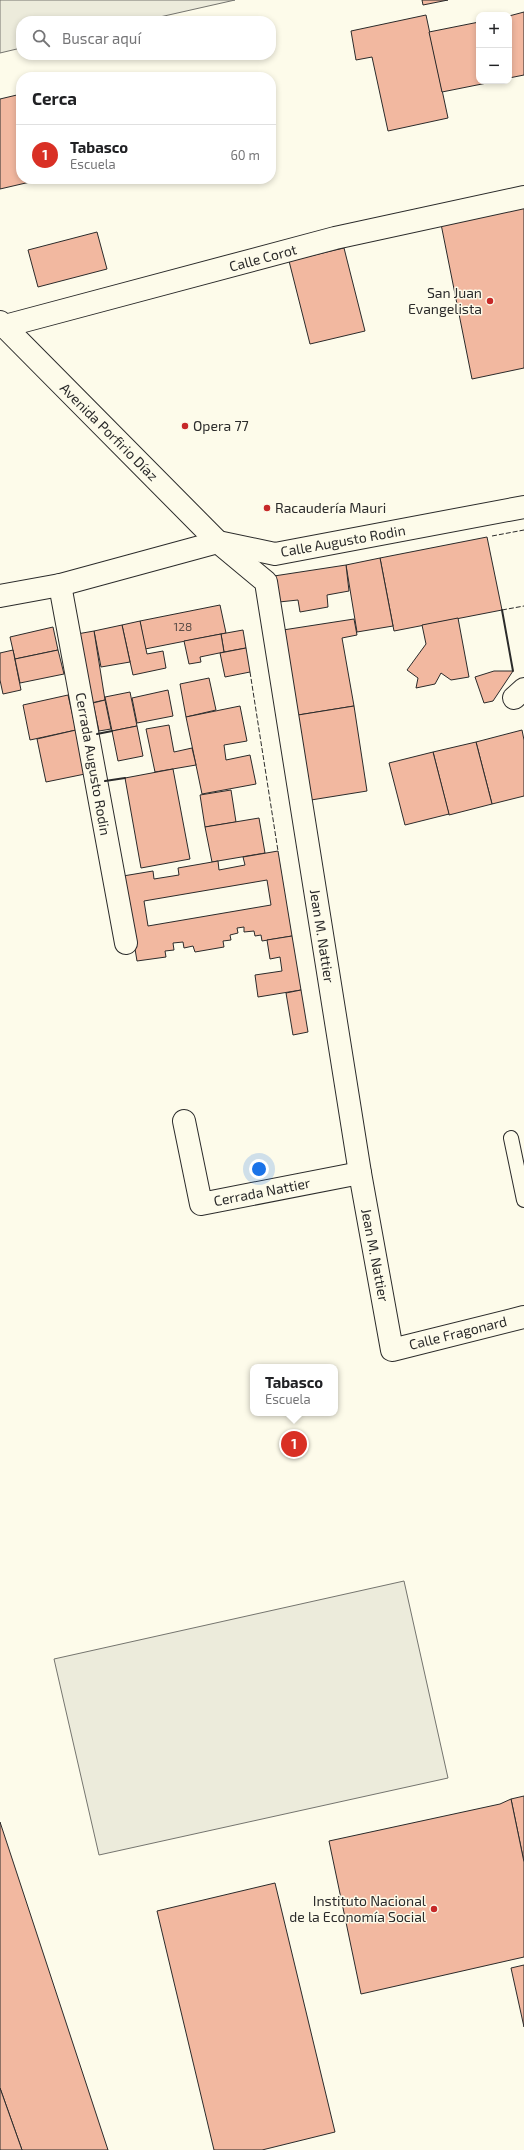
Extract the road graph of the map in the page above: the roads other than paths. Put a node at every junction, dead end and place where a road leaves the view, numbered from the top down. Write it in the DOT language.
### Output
graph roads {
  1 [pos="524,197"];
  2 [pos="2,324"];
  3 [pos="520,508"];
  4 [pos="218,542"];
  5 [pos="60,584"];
  6 [pos="0,596"];
  7 [pos="126,943"];
  8 [pos="184,1120"];
  9 [pos="511,1138"];
  10 [pos="360,1173"];
  11 [pos="524,1200"];
  12 [pos="524,1317"];
  13 [pos="392,1350"];
  1 -- 2 [label="street, Calle Corot"];
  2 -- 4 [label="street, Avenida Porfirio Díaz"];
  3 -- 4 [label="street, Calle Augusto Rodin"];
  4 -- 5 [label="street, Calle Augusto Rodin"];
  4 -- 10 [label="street, Jean M. Nattier"];
  5 -- 6 [label="street, Calle Augusto Rodin"];
  5 -- 7 [label="street, Cerrada Augusto Rodin"];
  8 -- 10 [label="street, Cerrada Nattier"];
  9 -- 11 [label="lane"];
  10 -- 13 [label="street, Jean M. Nattier"];
  12 -- 13 [label="street, Calle Fragonard"];
}
